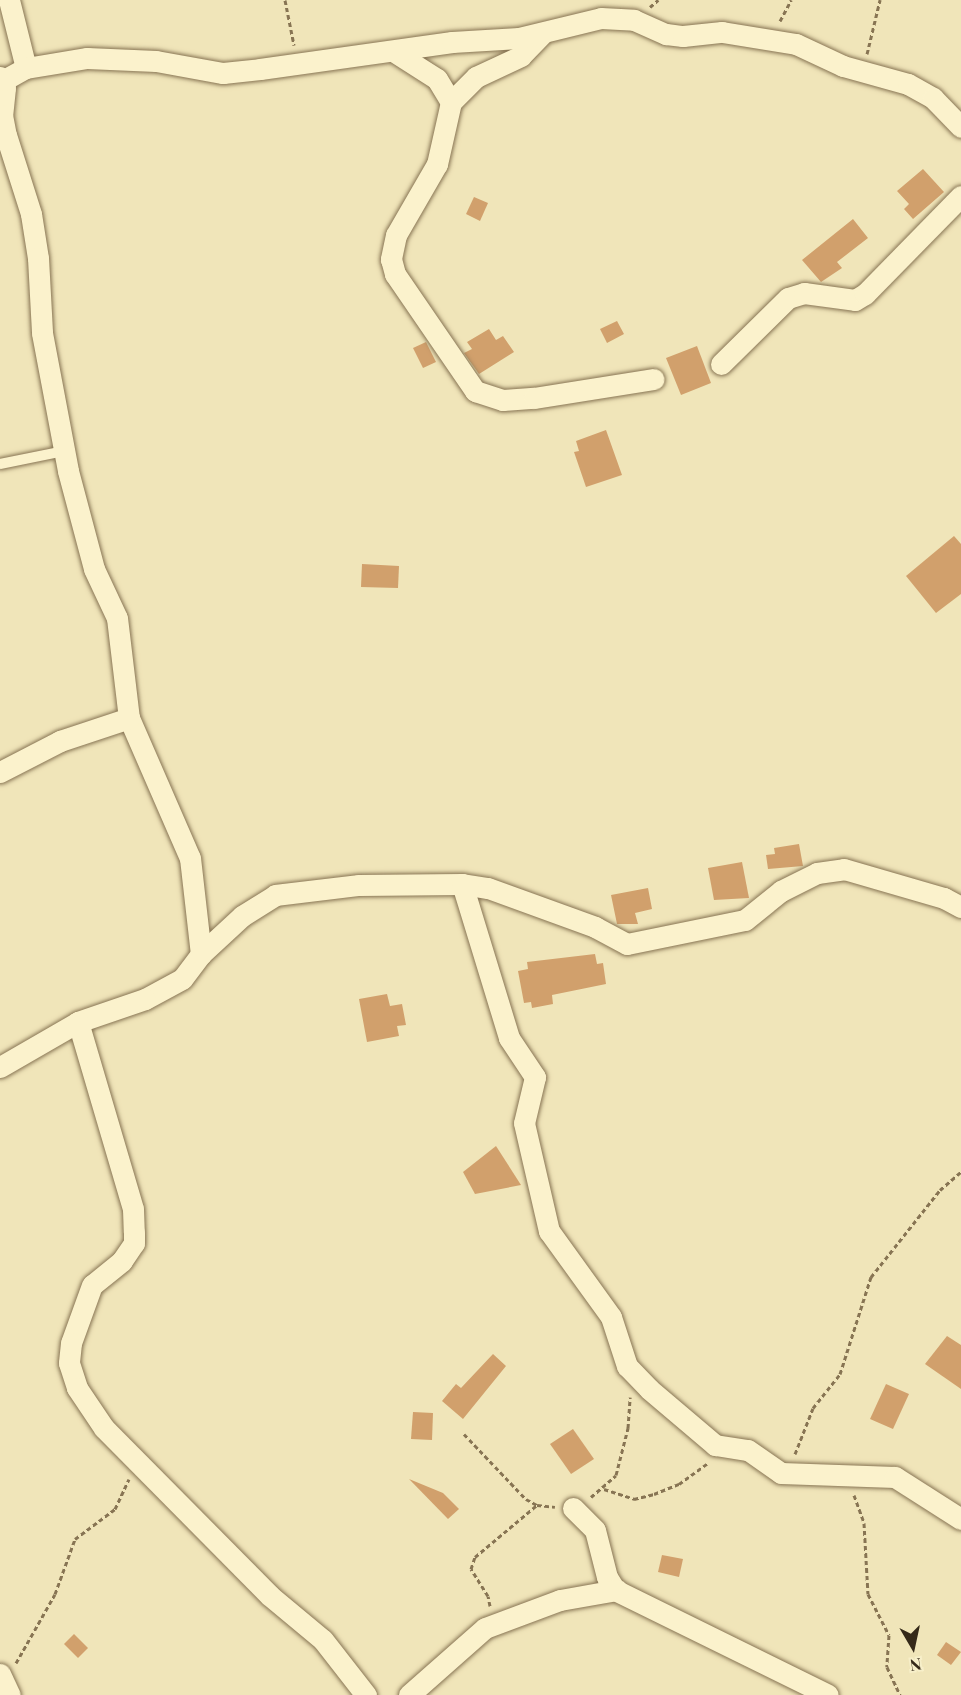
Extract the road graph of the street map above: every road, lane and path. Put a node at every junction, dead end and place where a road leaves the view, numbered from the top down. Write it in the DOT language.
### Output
graph roads {
  1 [pos="9,0"];
  2 [pos="285,0"];
  3 [pos="791,0"];
  4 [pos="880,0"];
  5 [pos="542,34"];
  6 [pos="771,39"];
  7 [pos="393,51"];
  8 [pos="299,61"];
  9 [pos="26,68"];
  10 [pos="863,72"];
  11 [pos="2,78"];
  12 [pos="452,102"];
  13 [pos="961,127"];
  14 [pos="961,196"];
  15 [pos="721,364"];
  16 [pos="654,379"];
  17 [pos="64,451"];
  18 [pos="0,464"];
  19 [pos="129,718"];
  20 [pos="0,772"];
  21 [pos="462,884"];
  22 [pos="961,907"];
  23 [pos="201,954"];
  24 [pos="78,1022"];
  25 [pos="0,1068"];
  26 [pos="961,1172"];
  27 [pos="627,1366"];
  28 [pos="464,1434"];
  29 [pos="729,1447"];
  30 [pos="135,1457"];
  31 [pos="781,1473"];
  32 [pos="843,1475"];
  33 [pos="604,1489"];
  34 [pos="537,1505"];
  35 [pos="573,1508"];
  36 [pos="961,1519"];
  37 [pos="617,1590"];
  38 [pos="485,1628"];
  39 [pos="5,1684"];
  40 [pos="366,1695"];
  41 [pos="409,1695"];
  42 [pos="828,1695"];
  43 [pos="900,1695"];
  1 -- 9 [label="street"];
  2 -- 8 [label="path"];
  3 -- 6 [label="path"];
  4 -- 10 [label="path"];
  5 -- 6 [label="street"];
  5 -- 7 [label="street"];
  5 -- 12 [label="street"];
  6 -- 10 [label="street"];
  7 -- 8 [label="street"];
  7 -- 12 [label="street"];
  8 -- 9 [label="street"];
  9 -- 11 [label="street"];
  10 -- 13 [label="street"];
  11 -- 17 [label="street"];
  12 -- 16 [label="street"];
  14 -- 15 [label="street"];
  17 -- 18 [label="lane"];
  17 -- 19 [label="street"];
  19 -- 20 [label="street"];
  19 -- 23 [label="street"];
  21 -- 22 [label="street"];
  21 -- 23 [label="street"];
  21 -- 27 [label="street"];
  23 -- 24 [label="street"];
  24 -- 25 [label="street"];
  24 -- 30 [label="street"];
  26 -- 31 [label="path"];
  27 -- 29 [label="street"];
  27 -- 33 [label="path"];
  28 -- 34 [label="path"];
  29 -- 31 [label="street"];
  29 -- 33 [label="path"];
  30 -- 39 [label="path"];
  30 -- 40 [label="street"];
  31 -- 32 [label="street"];
  32 -- 36 [label="street"];
  32 -- 43 [label="path"];
  33 -- 35 [label="path"];
  34 -- 35 [label="path"];
  34 -- 38 [label="path"];
  35 -- 37 [label="street"];
  37 -- 38 [label="street"];
  37 -- 42 [label="street"];
  38 -- 41 [label="street"];
}
